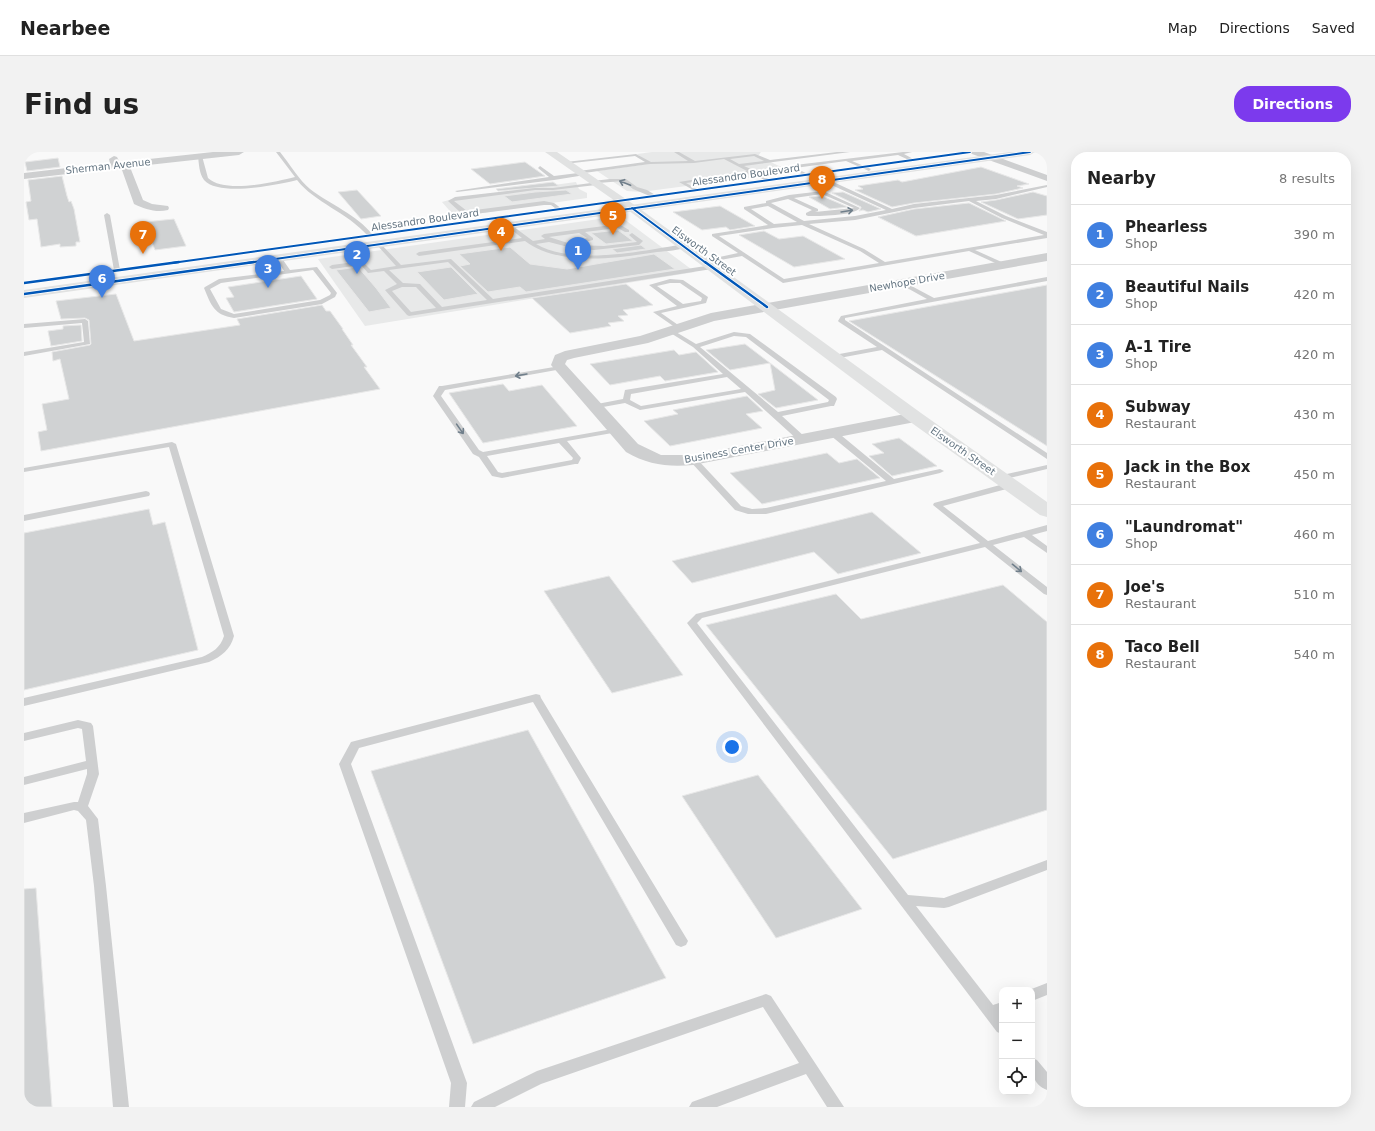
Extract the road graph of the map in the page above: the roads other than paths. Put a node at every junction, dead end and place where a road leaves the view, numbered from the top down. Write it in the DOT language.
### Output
graph roads {
  1 [pos="115,152"];
  2 [pos="239,152"];
  3 [pos="278,152"];
  4 [pos="550,152"];
  5 [pos="642,152"];
  6 [pos="676,152"];
  7 [pos="848,152"];
  8 [pos="970,152"];
  9 [pos="975,152"];
  10 [pos="1030,152"];
  11 [pos="832,153"];
  12 [pos="899,154"];
  13 [pos="636,155"];
  14 [pos="200,156"];
  15 [pos="912,156"];
  16 [pos="725,158"];
  17 [pos="890,158"];
  18 [pos="991,158"];
  19 [pos="847,160"];
  20 [pos="771,161"];
  21 [pos="694,162"];
  22 [pos="566,163"];
  23 [pos="650,163"];
  24 [pos="120,165"];
  25 [pos="739,165"];
  26 [pos="540,167"];
  27 [pos="790,168"];
  28 [pos="866,168"];
  29 [pos="752,172"];
  30 [pos="581,173"];
  31 [pos="806,175"];
  32 [pos="24,176"];
  33 [pos="298,178"];
  34 [pos="1047,178"];
  35 [pos="554,179"];
  36 [pos="767,180"];
  37 [pos="827,181"];
  38 [pos="594,183"];
  39 [pos="1047,186"];
  40 [pos="545,188"];
  41 [pos="1034,189"];
  42 [pos="696,190"];
  43 [pos="457,191"];
  44 [pos="747,192"];
  45 [pos="1047,192"];
  46 [pos="489,195"];
  47 [pos="654,196"];
  48 [pos="789,197"];
  49 [pos="467,198"];
  50 [pos="494,199"];
  51 [pos="970,200"];
  52 [pos="556,201"];
  53 [pos="620,201"];
  54 [pos="472,202"];
  55 [pos="549,203"];
  56 [pos="500,204"];
  57 [pos="769,204"];
  58 [pos="477,207"];
  59 [pos="164,208"];
  60 [pos="505,208"];
  61 [pos="632,208"];
  62 [pos="483,211"];
  63 [pos="891,212"];
  64 [pos="808,214"];
  65 [pos="107,215"];
  66 [pos="791,216"];
  67 [pos="512,221"];
  68 [pos="804,224"];
  69 [pos="773,226"];
  70 [pos="580,231"];
  71 [pos="626,231"];
  72 [pos="632,235"];
  73 [pos="1047,235"];
  74 [pos="374,240"];
  75 [pos="549,240"];
  76 [pos="530,241"];
  77 [pos="563,245"];
  78 [pos="684,246"];
  79 [pos="971,250"];
  80 [pos="441,251"];
  81 [pos="419,254"];
  82 [pos="743,254"];
  83 [pos="1047,257"];
  84 [pos="279,258"];
  85 [pos="449,260"];
  86 [pos="708,264"];
  87 [pos="885,264"];
  88 [pos="155,265"];
  89 [pos="1004,265"];
  90 [pos="332,267"];
  91 [pos="400,267"];
  92 [pos="386,269"];
  93 [pos="117,270"];
  94 [pos="288,272"];
  95 [pos="1047,279"];
  96 [pos="24,283"];
  97 [pos="902,283"];
  98 [pos="401,285"];
  99 [pos="24,288"];
  100 [pos="24,294"];
  101 [pos="933,300"];
  102 [pos="492,301"];
  103 [pos="681,306"];
  104 [pos="767,307"];
  105 [pos="441,309"];
  106 [pos="24,326"];
  107 [pos="675,329"];
  108 [pos="695,346"];
  109 [pos="883,348"];
  110 [pos="24,354"];
  111 [pos="834,357"];
  112 [pos="560,368"];
  113 [pos="728,375"];
  114 [pos="746,390"];
  115 [pos="626,401"];
  116 [pos="595,407"];
  117 [pos="776,415"];
  118 [pos="914,417"];
  119 [pos="615,430"];
  120 [pos="833,433"];
  121 [pos="802,438"];
  122 [pos="561,440"];
  123 [pos="479,453"];
  124 [pos="1047,457"];
  125 [pos="693,460"];
  126 [pos="1047,467"];
  127 [pos="24,470"];
  128 [pos="940,471"];
  129 [pos="892,482"];
  130 [pos="1006,482"];
  131 [pos="146,494"];
  132 [pos="1047,510"];
  133 [pos="24,518"];
  134 [pos="1047,528"];
  135 [pos="1026,534"];
  136 [pos="987,544"];
  137 [pos="1047,550"];
  138 [pos="1047,592"];
  139 [pos="24,702"];
  140 [pos="24,737"];
  141 [pos="92,763"];
  142 [pos="24,781"];
  143 [pos="82,807"];
  144 [pos="24,818"];
  145 [pos="1047,865"];
  146 [pos="904,900"];
  147 [pos="681,941"];
  148 [pos="1047,989"];
  149 [pos="1035,995"];
  150 [pos="997,1010"];
  151 [pos="1001,1023"];
  152 [pos="809,1066"];
  153 [pos="1035,1069"];
  154 [pos="1047,1083"];
  155 [pos="121,1107"];
  156 [pos="457,1107"];
  157 [pos="479,1107"];
  158 [pos="697,1107"];
  159 [pos="836,1107"];
  1 -- 24 [label="street"];
  2 -- 14 [label="street, Sherman Avenue"];
  3 -- 33 [label="lane"];
  4 -- 22 [label="main road, Elsworth Street"];
  5 -- 13 [label="lane"];
  6 -- 21 [label="lane"];
  7 -- 11 [label="lane"];
  8 -- 15 [label="main road, Alessandro Boulevard"];
  9 -- 18 [label="street"];
  10 -- 18 [label="main road, Alessandro Boulevard"];
  11 -- 19 [label="lane"];
  11 -- 20 [label="lane"];
  12 -- 15 [label="lane"];
  12 -- 15 [label="lane"];
  12 -- 17 [label="lane"];
  12 -- 19 [label="lane"];
  13 -- 22 [label="lane"];
  13 -- 23 [label="lane"];
  14 -- 24 [label="street, Sherman Avenue"];
  14 -- 33 [label="lane"];
  15 -- 17 [label="main road, Alessandro Boulevard"];
  16 -- 20 [label="lane"];
  16 -- 21 [label="lane"];
  16 -- 25 [label="lane"];
  17 -- 28 [label="main road, Alessandro Boulevard"];
  18 -- 34 [label="street"];
  18 -- 37 [label="main road, Alessandro Boulevard"];
  19 -- 27 [label="lane"];
  19 -- 28 [label="lane"];
  20 -- 25 [label="lane"];
  20 -- 27 [label="lane"];
  21 -- 23 [label="lane"];
  22 -- 30 [label="main road, Elsworth Street"];
  23 -- 30 [label="lane"];
  24 -- 32 [label="street, Sherman Avenue"];
  24 -- 59 [label="street"];
  25 -- 29 [label="lane"];
  26 -- 35 [label="lane"];
  27 -- 29 [label="lane"];
  27 -- 31 [label="lane"];
  28 -- 31 [label="main road, Alessandro Boulevard"];
  28 -- 37 [label="main road"];
  29 -- 36 [label="lane"];
  29 -- 42 [label="lane"];
  30 -- 35 [label="lane"];
  30 -- 38 [label="main road, Elsworth Street"];
  31 -- 36 [label="main road, Alessandro Boulevard"];
  31 -- 44 [label="main road"];
  33 -- 74 [label="lane"];
  35 -- 43 [label="lane"];
  36 -- 42 [label="main road, Alessandro Boulevard"];
  37 -- 44 [label="main road, Alessandro Boulevard"];
  37 -- 63 [label="lane"];
  38 -- 40 [label="lane"];
  47 -- 38 [label="lane, one-way"];
  38 -- 53 [label="main road, Elsworth Street"];
  39 -- 41 [label="lane"];
  40 -- 46 [label="lane"];
  40 -- 52 [label="lane"];
  41 -- 45 [label="lane"];
  41 -- 51 [label="lane"];
  42 -- 47 [label="main road, Alessandro Boulevard"];
  44 -- 61 [label="main road, Alessandro Boulevard"];
  46 -- 49 [label="lane"];
  46 -- 50 [label="lane"];
  47 -- 53 [label="main road, Alessandro Boulevard"];
  48 -- 57 [label="lane"];
  48 -- 64 [label="lane"];
  64 -- 48 [label="lane, one-way"];
  49 -- 54 [label="lane"];
  49 -- 62 [label="lane"];
  51 -- 63 [label="lane"];
  51 -- 73 [label="lane"];
  52 -- 53 [label="main road, Alessandro Boulevard"];
  52 -- 55 [label="lane"];
  52 -- 55 [label="lane"];
  52 -- 67 [label="main road, Alessandro Boulevard"];
  53 -- 61 [label="main road, Elsworth Street"];
  55 -- 60 [label="lane"];
  56 -- 60 [label="lane"];
  57 -- 66 [label="lane"];
  57 -- 69 [label="lane"];
  58 -- 62 [label="lane"];
  60 -- 62 [label="lane"];
  60 -- 67 [label="lane"];
  61 -- 67 [label="main road, Alessandro Boulevard"];
  61 -- 78 [label="main road, Elsworth Street"];
  63 -- 68 [label="lane"];
  64 -- 66 [label="lane"];
  65 -- 93 [label="lane"];
  66 -- 68 [label="lane"];
  67 -- 74 [label="main road, Alessandro Boulevard"];
  67 -- 76 [label="lane"];
  68 -- 69 [label="lane"];
  68 -- 87 [label="lane"];
  69 -- 82 [label="lane"];
  70 -- 71 [label="lane"];
  70 -- 75 [label="lane"];
  70 -- 77 [label="lane"];
  72 -- 77 [label="lane"];
  73 -- 79 [label="lane"];
  74 -- 84 [label="main road, Alessandro Boulevard"];
  74 -- 88 [label="main road, Alessandro Boulevard"];
  74 -- 91 [label="lane"];
  75 -- 76 [label="lane"];
  75 -- 77 [label="lane"];
  76 -- 78 [label="lane"];
  76 -- 80 [label="lane"];
  78 -- 86 [label="main road, Elsworth Street"];
  79 -- 87 [label="lane"];
  79 -- 89 [label="lane"];
  80 -- 81 [label="lane"];
  80 -- 85 [label="lane"];
  82 -- 86 [label="lane"];
  82 -- 87 [label="lane"];
  83 -- 89 [label="street, Newhope Drive"];
  84 -- 94 [label="lane"];
  84 -- 100 [label="main road, Alessandro Boulevard"];
  85 -- 91 [label="lane"];
  85 -- 102 [label="lane"];
  86 -- 102 [label="lane"];
  86 -- 104 [label="main road, Elsworth Street"];
  88 -- 93 [label="main road, Alessandro Boulevard"];
  88 -- 99 [label="main road"];
  89 -- 97 [label="street, Newhope Drive"];
  90 -- 92 [label="lane"];
  91 -- 92 [label="lane"];
  92 -- 98 [label="lane"];
  93 -- 96 [label="main road, Alessandro Boulevard"];
  94 -- 94 [label="lane"];
  95 -- 101 [label="lane"];
  97 -- 101 [label="lane"];
  97 -- 104 [label="street, Newhope Drive"];
  98 -- 105 [label="lane"];
  98 -- 105 [label="lane"];
  101 -- 109 [label="lane"];
  102 -- 105 [label="lane"];
  103 -- 103 [label="lane"];
  103 -- 107 [label="lane"];
  104 -- 107 [label="street"];
  104 -- 111 [label="main road, Elsworth Street"];
  106 -- 110 [label="lane"];
  107 -- 108 [label="lane"];
  107 -- 112 [label="street"];
  108 -- 113 [label="lane"];
  108 -- 117 [label="lane"];
  109 -- 111 [label="lane"];
  109 -- 124 [label="lane"];
  111 -- 118 [label="main road, Elsworth Street"];
  112 -- 116 [label="street, Business Center Drive"];
  112 -- 123 [label="lane, one-way"];
  113 -- 114 [label="lane"];
  113 -- 115 [label="lane"];
  114 -- 115 [label="lane"];
  114 -- 117 [label="lane"];
  115 -- 116 [label="lane"];
  116 -- 119 [label="street, Business Center Drive"];
  117 -- 121 [label="lane"];
  118 -- 120 [label="street, Business Center Drive"];
  118 -- 130 [label="main road, Elsworth Street"];
  119 -- 122 [label="lane"];
  119 -- 125 [label="street, Business Center Drive"];
  120 -- 121 [label="street, Business Center Drive"];
  120 -- 129 [label="lane"];
  121 -- 125 [label="street, Business Center Drive"];
  122 -- 123 [label="lane"];
  122 -- 123 [label="lane"];
  125 -- 129 [label="lane"];
  126 -- 130 [label="lane"];
  127 -- 139 [label="lane"];
  128 -- 129 [label="lane"];
  130 -- 132 [label="main road, Elsworth Street"];
  130 -- 136 [label="lane"];
  131 -- 133 [label="lane"];
  134 -- 135 [label="lane"];
  135 -- 136 [label="lane"];
  135 -- 137 [label="lane"];
  136 -- 138 [label="lane, one-way"];
  136 -- 146 [label="lane"];
  140 -- 141 [label="lane"];
  141 -- 142 [label="lane"];
  141 -- 143 [label="lane"];
  143 -- 144 [label="lane"];
  143 -- 155 [label="lane"];
  145 -- 146 [label="lane"];
  146 -- 150 [label="lane"];
  147 -- 156 [label="lane"];
  148 -- 149 [label="lane"];
  150 -- 151 [label="lane"];
  152 -- 157 [label="lane"];
  152 -- 158 [label="lane"];
  152 -- 159 [label="lane"];
  153 -- 154 [label="lane"];
}
